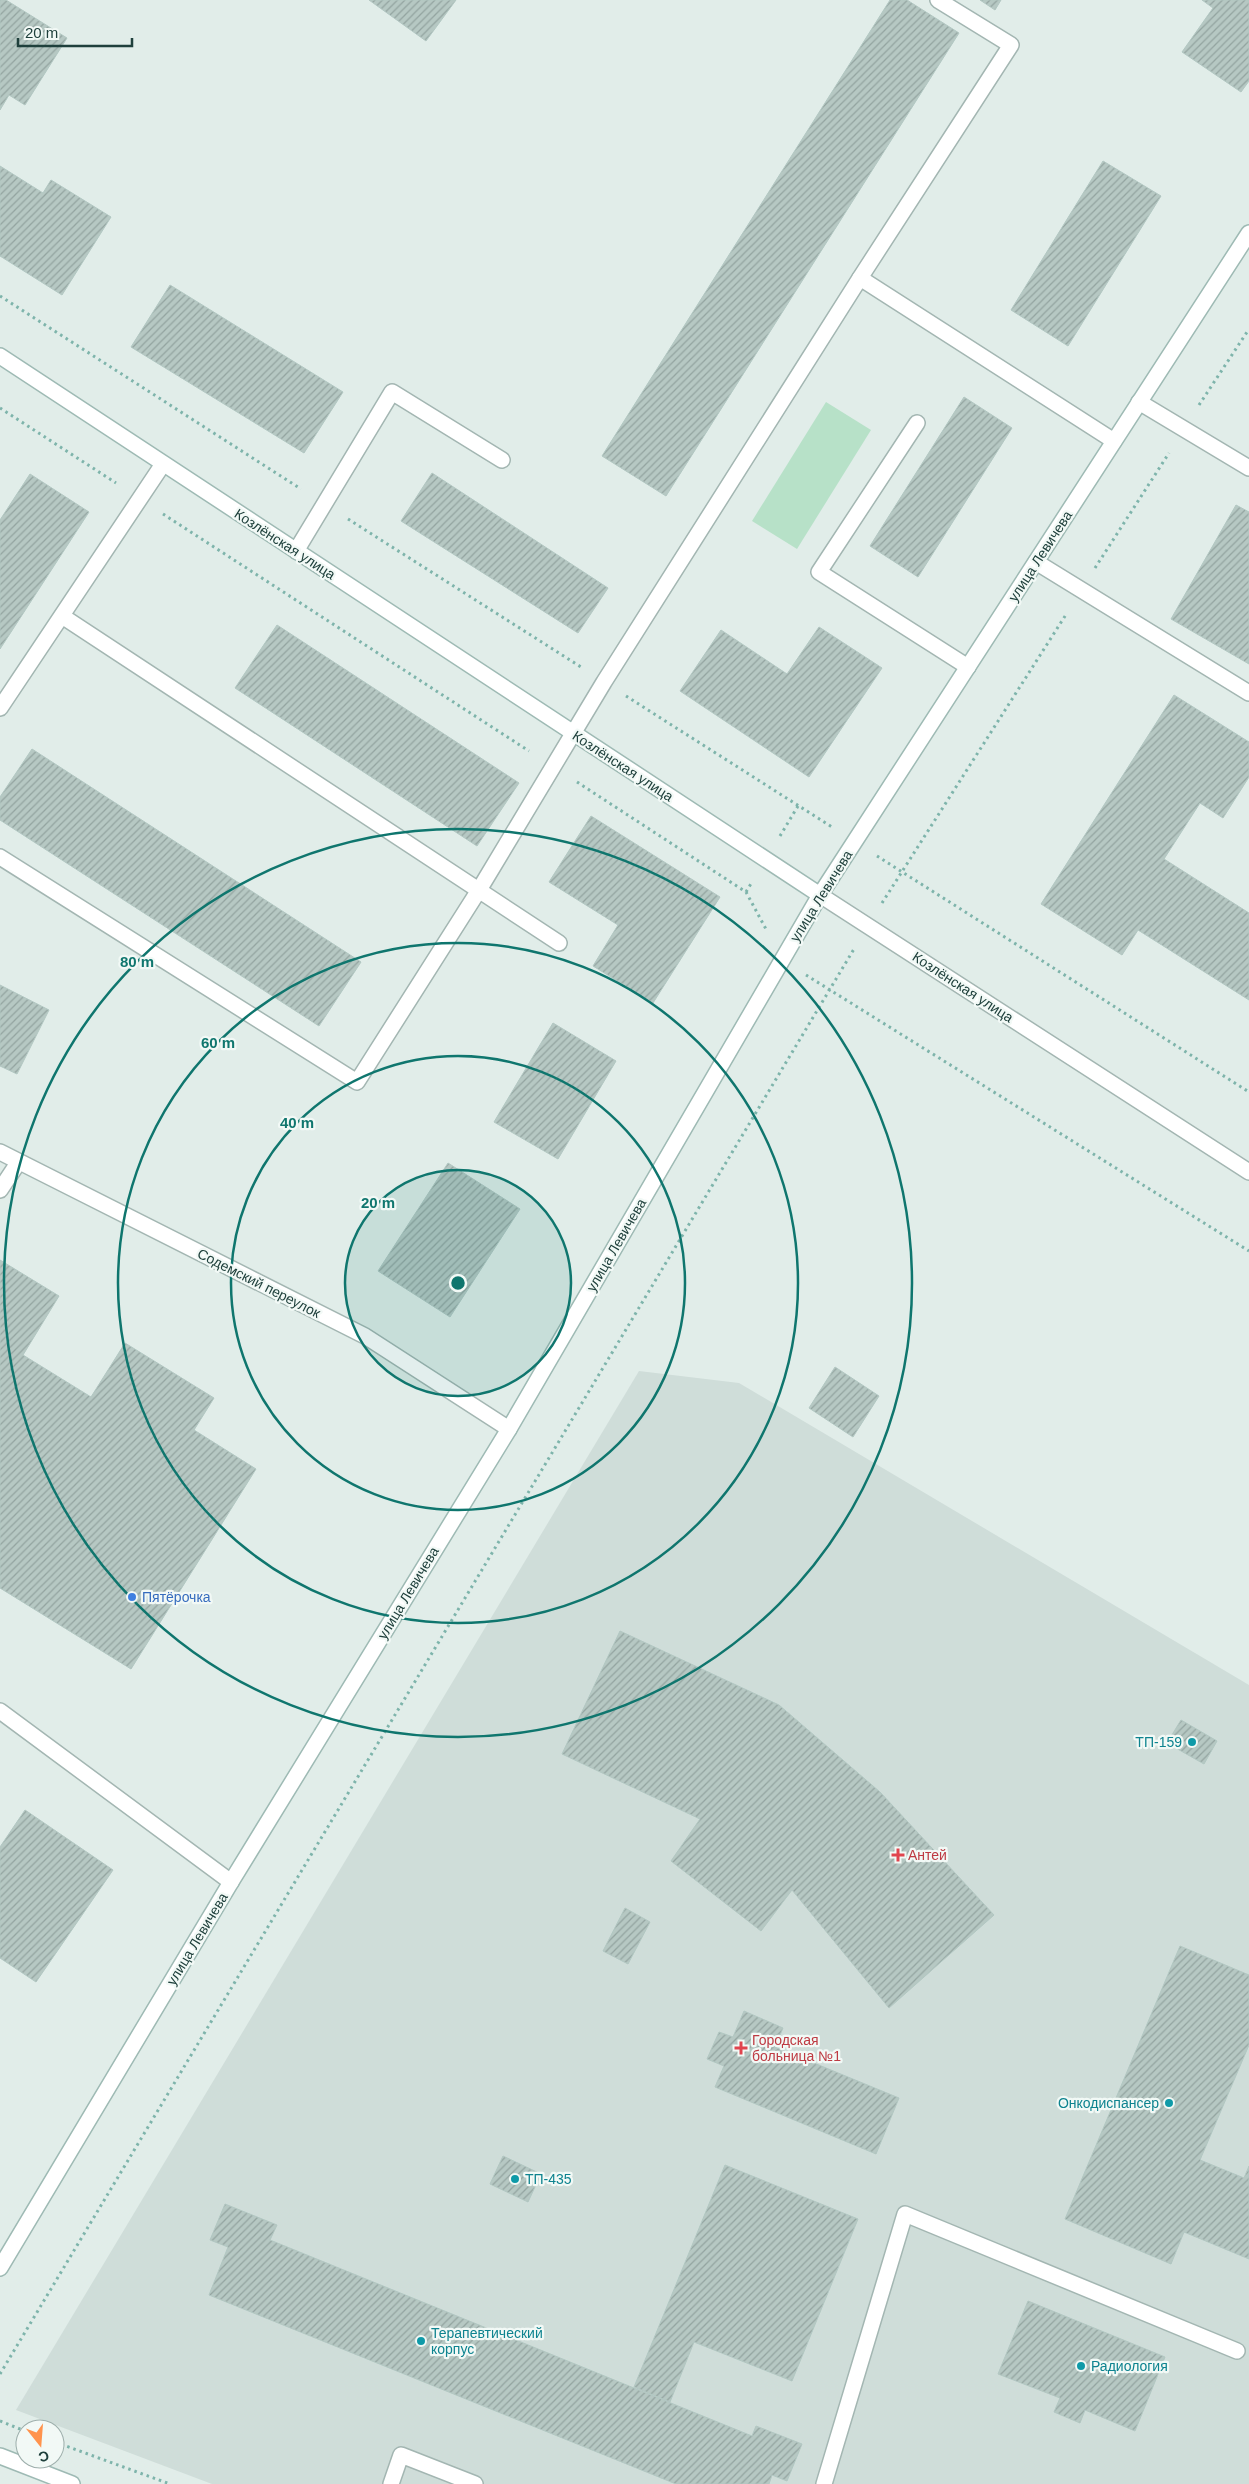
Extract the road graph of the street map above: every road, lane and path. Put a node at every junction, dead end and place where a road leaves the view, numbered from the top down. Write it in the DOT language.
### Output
graph roads {
  1 [pos="938,0"];
  2 [pos="1247,240"];
  3 [pos="860,278"];
  4 [pos="1249,329"];
  5 [pos="0,356"];
  6 [pos="1139,402"];
  7 [pos="0,408"];
  8 [pos="917,423"];
  9 [pos="1184,429"];
  10 [pos="1114,442"];
  11 [pos="502,460"];
  12 [pos="163,464"];
  13 [pos="1249,468"];
  14 [pos="140,499"];
  15 [pos="296,551"];
  16 [pos="1036,562"];
  17 [pos="1082,590"];
  18 [pos="62,616"];
  19 [pos="968,667"];
  20 [pos="1249,693"];
  21 [pos="0,708"];
  22 [pos="572,733"];
  23 [pos="552,766"];
  24 [pos="0,857"];
  25 [pos="478,890"];
  26 [pos="820,895"];
  27 [pos="868,926"];
  28 [pos="559,943"];
  29 [pos="781,960"];
  30 [pos="830,990"];
  31 [pos="0,1152"];
  32 [pos="18,1162"];
  33 [pos="1249,1172"];
  34 [pos="0,1190"];
  35 [pos="1249,1251"];
  36 [pos="509,1429"];
  37 [pos="0,1711"];
  38 [pos="231,1882"];
  39 [pos="0,2268"];
  40 [pos="1237,2351"];
  41 [pos="0,2374"];
  42 [pos="0,2421"];
  43 [pos="15,2426"];
  44 [pos="65,2446"];
  45 [pos="0,2456"];
  46 [pos="72,2484"];
  47 [pos="170,2484"];
  48 [pos="391,2484"];
  49 [pos="475,2484"];
  50 [pos="824,2484"];
  1 -- 3 [label="street"];
  2 -- 6 [label="street, улица Левичева"];
  3 -- 10 [label="street"];
  3 -- 22 [label="street"];
  4 -- 9 [label="path"];
  5 -- 12 [label="street, Козлёнская улица"];
  6 -- 9 [label="street"];
  6 -- 10 [label="street, улица Левичева"];
  7 -- 14 [label="path"];
  8 -- 19 [label="street"];
  9 -- 13 [label="street"];
  9 -- 17 [label="path"];
  10 -- 16 [label="street, улица Левичева"];
  11 -- 15 [label="street"];
  12 -- 14 [label="street"];
  12 -- 15 [label="street, Козлёнская улица"];
  14 -- 18 [label="street"];
  14 -- 23 [label="path"];
  15 -- 22 [label="street, Козлёнская улица"];
  16 -- 17 [label="street"];
  16 -- 19 [label="street, улица Левичева"];
  17 -- 20 [label="street"];
  17 -- 27 [label="path"];
  18 -- 21 [label="street"];
  18 -- 25 [label="street"];
  19 -- 26 [label="street, улица Левичева"];
  22 -- 23 [label="street"];
  22 -- 26 [label="street, Козлёнская улица"];
  23 -- 25 [label="street"];
  23 -- 29 [label="path"];
  24 -- 25 [label="street"];
  25 -- 28 [label="street"];
  26 -- 27 [label="street, Козлёнская улица"];
  26 -- 29 [label="street, улица Левичева"];
  27 -- 30 [label="path"];
  27 -- 33 [label="street, Козлёнская улица"];
  29 -- 30 [label="path"];
  29 -- 36 [label="street, улица Левичева"];
  30 -- 35 [label="path"];
  30 -- 41 [label="path"];
  31 -- 32 [label="street, Содемский переулок"];
  32 -- 34 [label="street"];
  32 -- 36 [label="street, Содемский переулок"];
  36 -- 38 [label="street, улица Левичева"];
  37 -- 38 [label="street"];
  38 -- 39 [label="street, улица Левичева"];
  40 -- 50 [label="street"];
  42 -- 43 [label="path"];
  44 -- 47 [label="path"];
  45 -- 46 [label="street"];
  48 -- 49 [label="street"];
}
